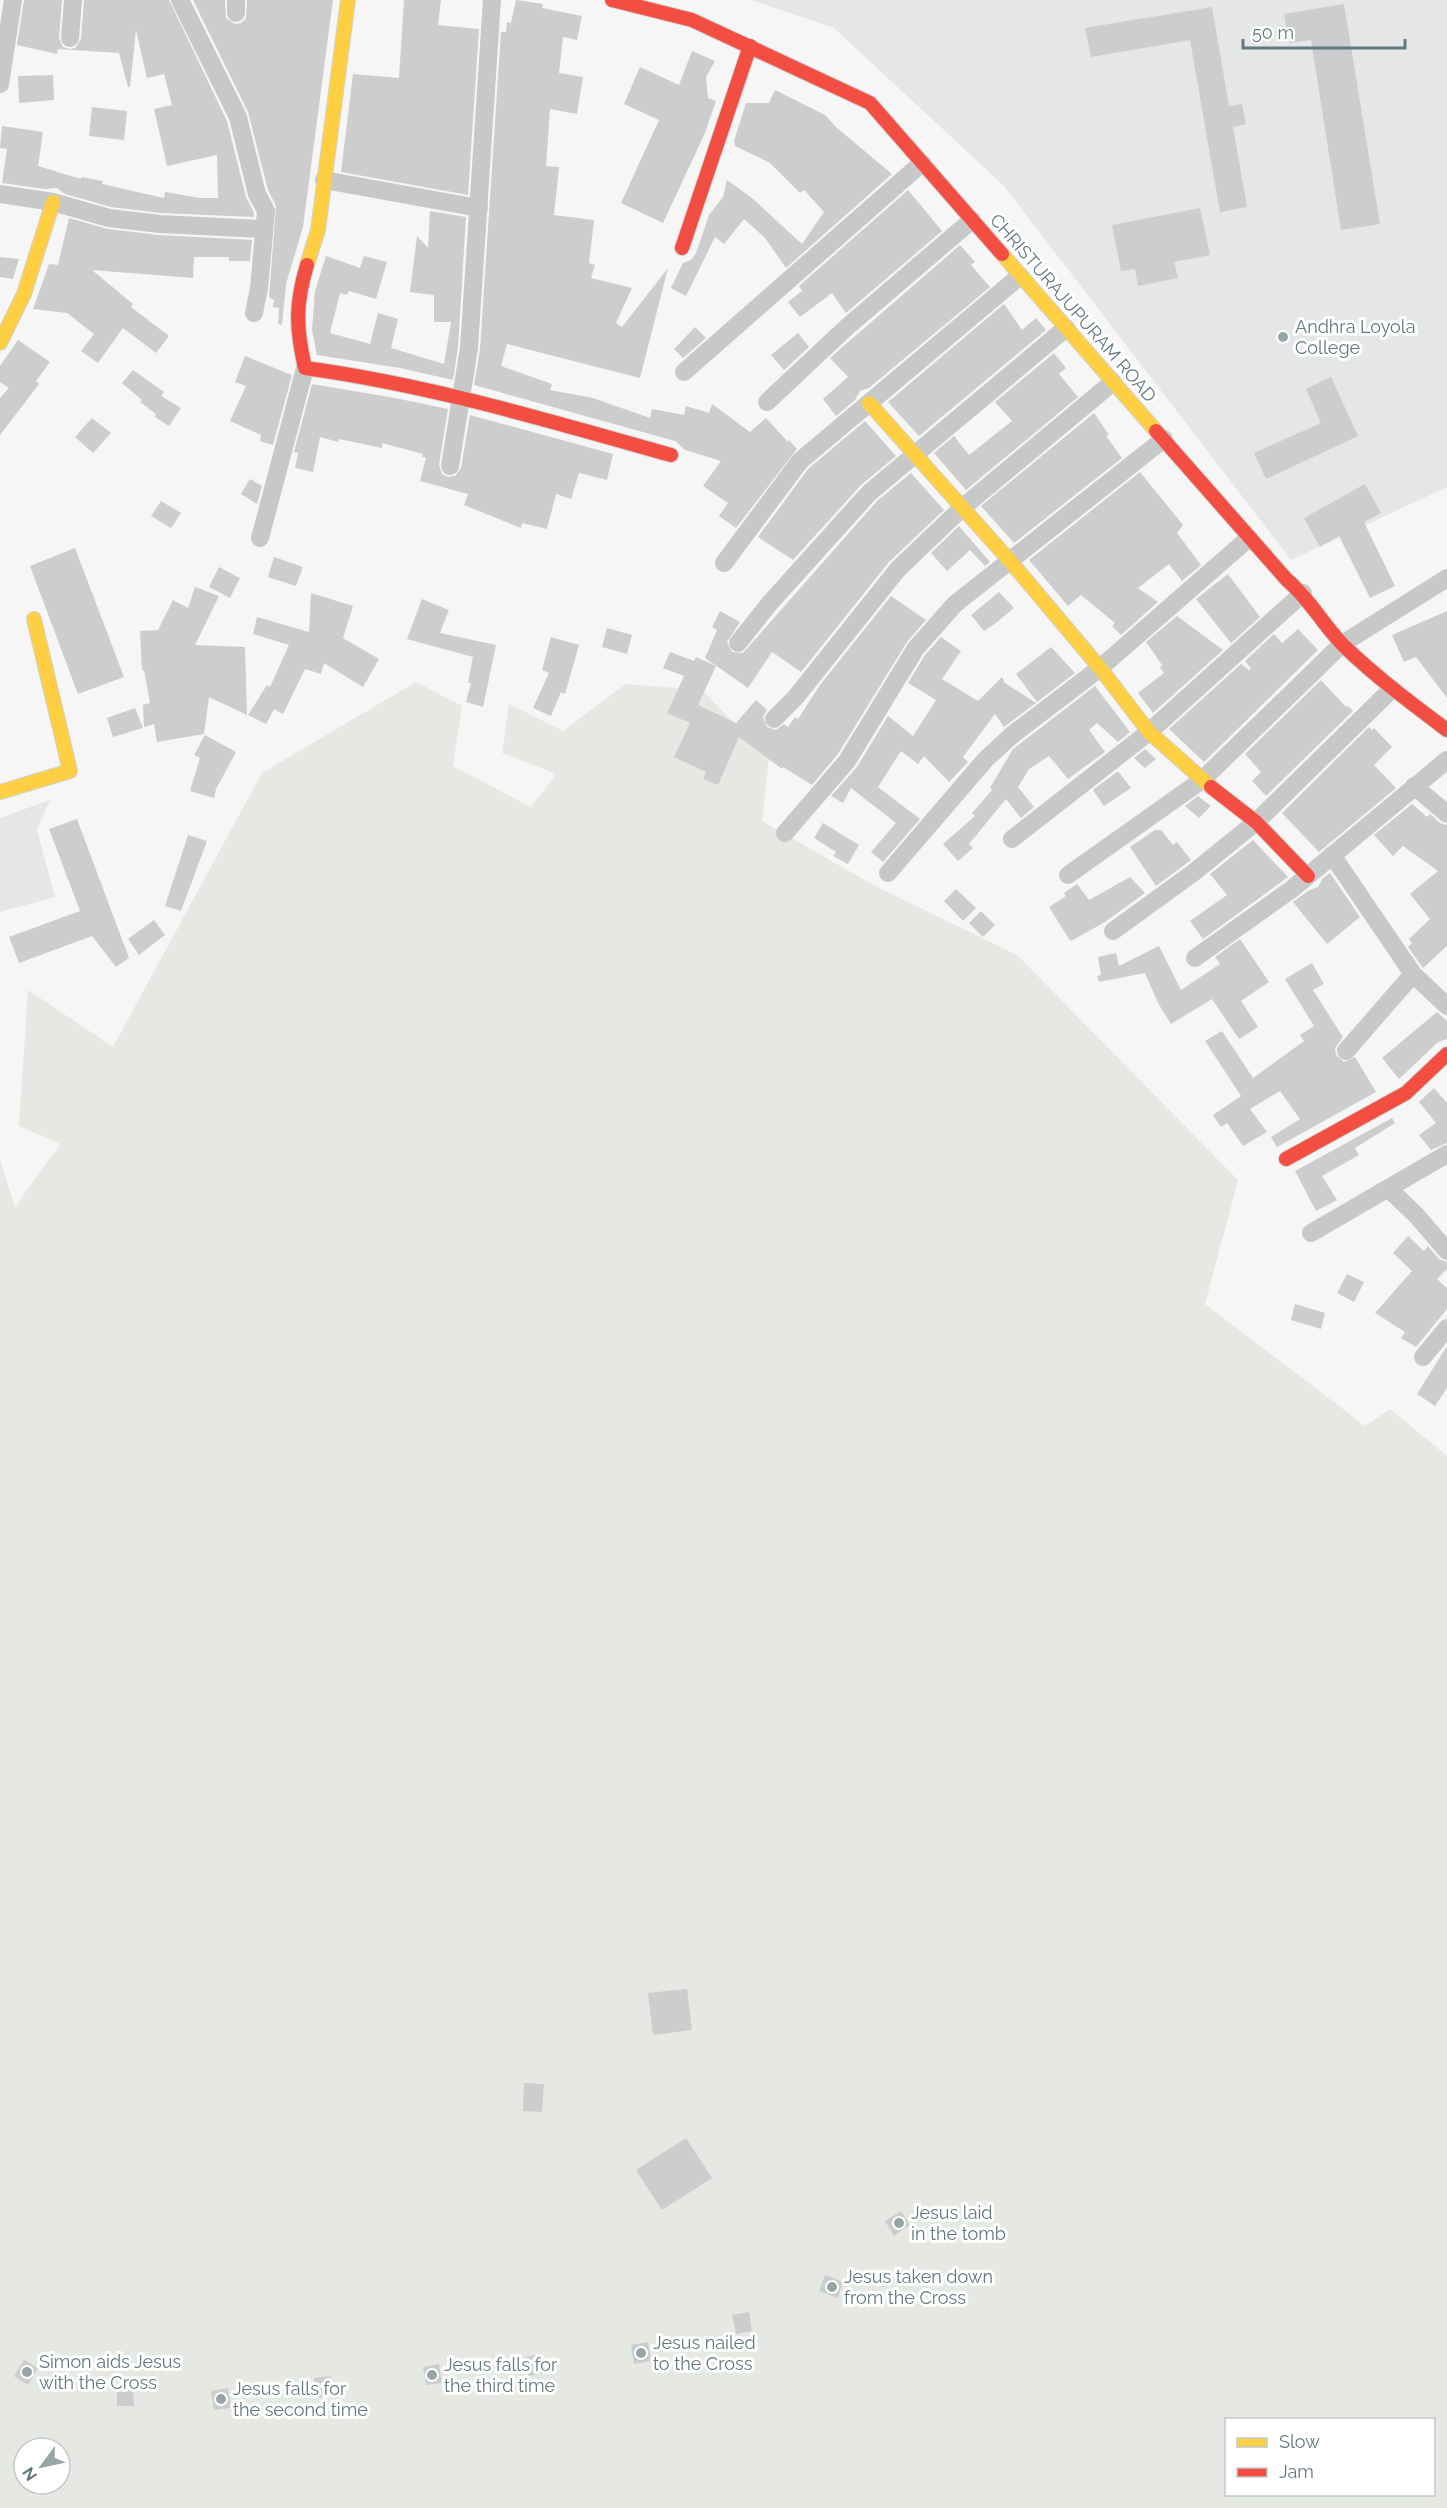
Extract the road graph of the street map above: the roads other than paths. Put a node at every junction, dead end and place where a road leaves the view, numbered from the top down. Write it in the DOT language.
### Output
graph roads {
  1 [pos="13,0"];
  2 [pos="73,0"];
  3 [pos="180,0"];
  4 [pos="348,0"];
  5 [pos="492,0"];
  6 [pos="612,0"];
  7 [pos="70,38"];
  8 [pos="750,46"];
  9 [pos="0,84"];
  10 [pos="922,163"];
  11 [pos="324,180"];
  12 [pos="0,194"];
  13 [pos="53,202"];
  14 [pos="478,208"];
  15 [pos="972,220"];
  16 [pos="263,230"];
  17 [pos="682,248"];
  18 [pos="1020,276"];
  19 [pos="254,313"];
  20 [pos="1066,328"];
  21 [pos="0,343"];
  22 [pos="305,368"];
  23 [pos="684,372"];
  24 [pos="1113,381"];
  25 [pos="461,398"];
  26 [pos="767,402"];
  27 [pos="870,403"];
  28 [pos="1164,439"];
  29 [pos="671,455"];
  30 [pos="915,456"];
  31 [pos="450,466"];
  32 [pos="962,508"];
  33 [pos="260,538"];
  34 [pos="1249,538"];
  35 [pos="1010,561"];
  36 [pos="724,563"];
  37 [pos="1447,578"];
  38 [pos="1303,593"];
  39 [pos="34,620"];
  40 [pos="738,642"];
  41 [pos="1342,644"];
  42 [pos="1100,668"];
  43 [pos="1392,689"];
  44 [pos="774,719"];
  45 [pos="1447,730"];
  46 [pos="1149,732"];
  47 [pos="1447,760"];
  48 [pos="1202,780"];
  49 [pos="1414,786"];
  50 [pos="0,792"];
  51 [pos="1447,814"];
  52 [pos="1256,822"];
  53 [pos="785,833"];
  54 [pos="1012,838"];
  55 [pos="1332,855"];
  56 [pos="888,873"];
  57 [pos="1068,875"];
  58 [pos="1308,876"];
  59 [pos="1113,931"];
  60 [pos="1195,958"];
  61 [pos="1413,974"];
  62 [pos="1447,1006"];
  63 [pos="1346,1052"];
  64 [pos="1447,1054"];
  65 [pos="1447,1154"];
  66 [pos="1286,1159"];
  67 [pos="1390,1190"];
  68 [pos="1311,1233"];
  69 [pos="1447,1251"];
  70 [pos="1447,1328"];
  71 [pos="1423,1357"];
  1 -- 9 [label="street"];
  2 -- 7 [label="street"];
  3 -- 16 [label="street"];
  4 -- 11 [label="street"];
  5 -- 14 [label="street"];
  6 -- 8 [label="street, CHRISTURAJUPURAM ROAD"];
  8 -- 10 [label="street, CHRISTURAJUPURAM ROAD"];
  8 -- 17 [label="street"];
  10 -- 15 [label="street, CHRISTURAJUPURAM ROAD"];
  10 -- 23 [label="street"];
  11 -- 14 [label="street"];
  11 -- 22 [label="street"];
  12 -- 13 [label="street"];
  13 -- 16 [label="street"];
  13 -- 21 [label="street"];
  14 -- 25 [label="street"];
  15 -- 18 [label="street, CHRISTURAJUPURAM ROAD"];
  15 -- 26 [label="street"];
  16 -- 19 [label="street"];
  18 -- 20 [label="street, CHRISTURAJUPURAM ROAD"];
  18 -- 27 [label="street"];
  20 -- 24 [label="street, CHRISTURAJUPURAM ROAD"];
  20 -- 30 [label="street"];
  22 -- 25 [label="street"];
  22 -- 33 [label="street"];
  24 -- 28 [label="street, CHRISTURAJUPURAM ROAD"];
  24 -- 32 [label="street"];
  25 -- 29 [label="street"];
  25 -- 31 [label="street"];
  27 -- 30 [label="street"];
  27 -- 36 [label="street"];
  28 -- 34 [label="street, CHRISTURAJUPURAM ROAD"];
  28 -- 35 [label="street"];
  30 -- 32 [label="street"];
  30 -- 40 [label="street"];
  32 -- 35 [label="street"];
  32 -- 44 [label="street"];
  34 -- 38 [label="street, CHRISTURAJUPURAM ROAD"];
  34 -- 42 [label="street"];
  35 -- 42 [label="street"];
  35 -- 53 [label="street"];
  37 -- 41 [label="street"];
  38 -- 41 [label="street, CHRISTURAJUPURAM ROAD"];
  38 -- 46 [label="street"];
  39 -- 50 [label="street"];
  41 -- 43 [label="street, CHRISTURAJUPURAM ROAD"];
  41 -- 48 [label="street"];
  42 -- 46 [label="street"];
  42 -- 56 [label="street"];
  43 -- 45 [label="street, CHRISTURAJUPURAM ROAD"];
  43 -- 52 [label="street"];
  46 -- 48 [label="street"];
  46 -- 54 [label="street"];
  47 -- 49 [label="street"];
  48 -- 52 [label="street"];
  48 -- 57 [label="street"];
  49 -- 51 [label="street"];
  49 -- 55 [label="street"];
  52 -- 58 [label="street"];
  52 -- 59 [label="street"];
  55 -- 58 [label="street"];
  55 -- 61 [label="street"];
  58 -- 60 [label="street"];
  61 -- 62 [label="street"];
  61 -- 63 [label="street"];
  64 -- 66 [label="street"];
  65 -- 67 [label="street"];
  67 -- 68 [label="street"];
  67 -- 69 [label="street"];
  70 -- 71 [label="street"];
}
